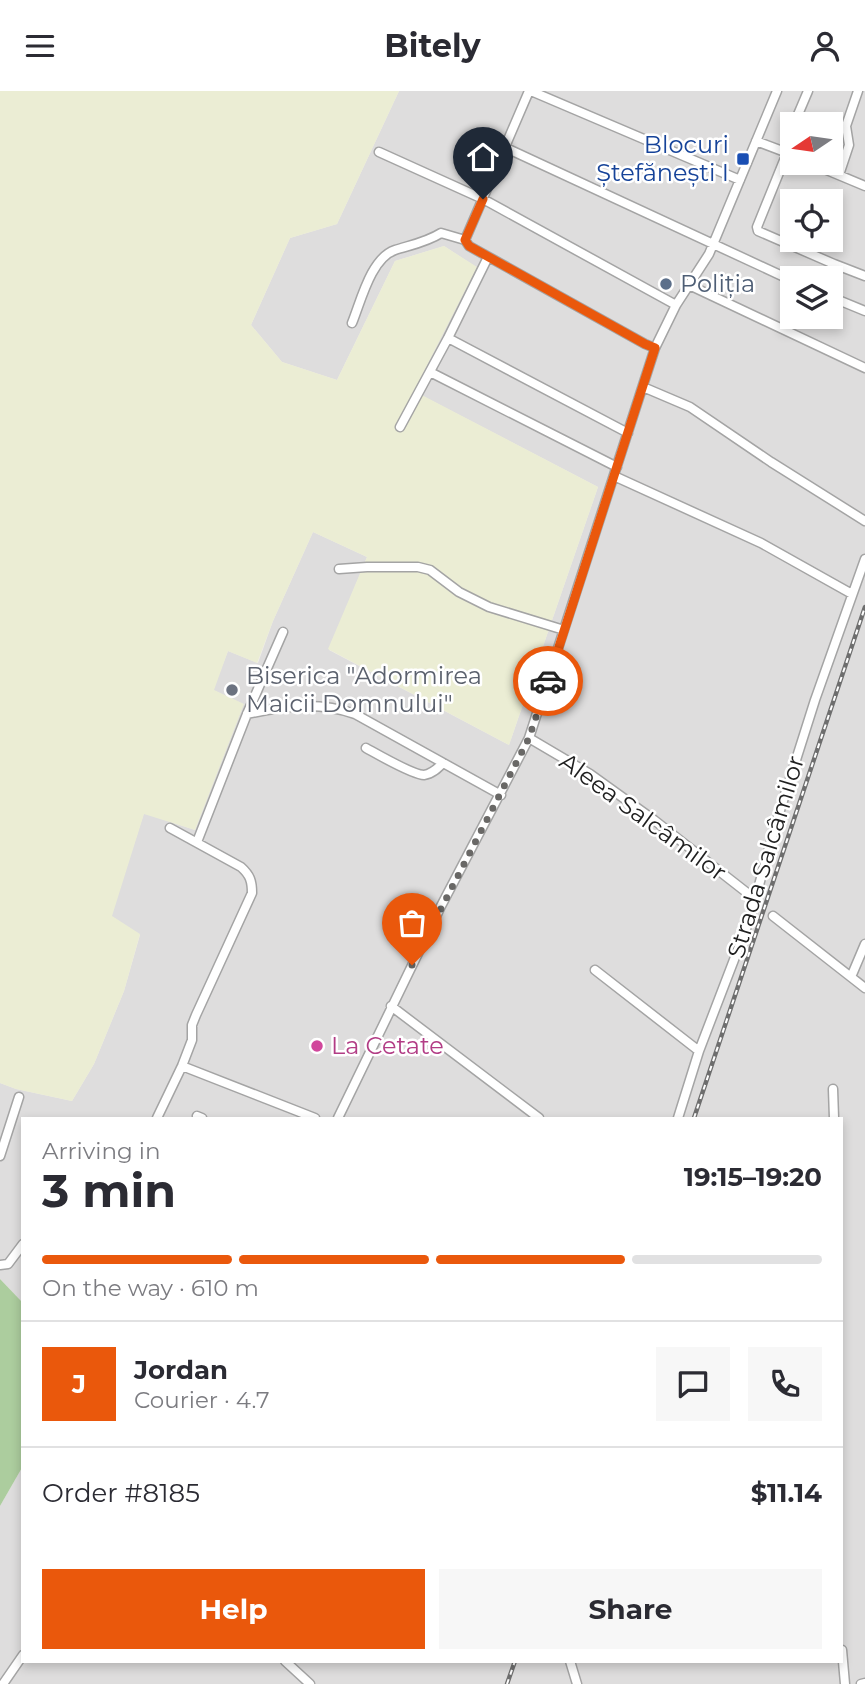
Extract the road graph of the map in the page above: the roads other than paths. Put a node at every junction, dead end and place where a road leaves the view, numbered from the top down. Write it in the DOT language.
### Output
graph roads {
  1 [pos="530,91"];
  2 [pos="777,91"];
  3 [pos="808,91"];
  4 [pos="858,91"];
  5 [pos="799,112"];
  6 [pos="756,141"];
  7 [pos="504,147"];
  8 [pos="780,150"];
  9 [pos="379,152"];
  10 [pos="844,160"];
  11 [pos="781,175"];
  12 [pos="839,175"];
  13 [pos="740,180"];
  14 [pos="865,186"];
  15 [pos="483,199"];
  16 [pos="465,240"];
  17 [pos="713,245"];
  18 [pos="488,257"];
  19 [pos="834,264"];
  20 [pos="780,275"];
  21 [pos="865,276"];
  22 [pos="689,285"];
  23 [pos="843,302"];
  24 [pos="676,305"];
  25 [pos="865,311"];
  26 [pos="352,323"];
  27 [pos="448,338"];
  28 [pos="655,348"];
  29 [pos="865,368"];
  30 [pos="430,372"];
  31 [pos="643,387"];
  32 [pos="400,427"];
  33 [pos="628,433"];
  34 [pos="616,471"];
  35 [pos="865,521"];
  36 [pos="865,559"];
  37 [pos="339,569"];
  38 [pos="852,594"];
  39 [pos="564,630"];
  40 [pos="283,632"];
  41 [pos="247,714"];
  42 [pos="529,738"];
  43 [pos="366,748"];
  44 [pos="443,763"];
  45 [pos="501,795"];
  46 [pos="170,828"];
  47 [pos="197,842"];
  48 [pos="755,899"];
  49 [pos="773,916"];
  50 [pos="865,944"];
  51 [pos="595,969"];
  52 [pos="851,977"];
  53 [pos="865,988"];
  54 [pos="391,1006"];
  55 [pos="699,1051"];
  56 [pos="182,1066"];
  57 [pos="833,1089"];
  58 [pos="19,1097"];
  59 [pos="157,1117"];
  60 [pos="312,1117"];
  61 [pos="338,1117"];
  62 [pos="539,1117"];
  63 [pos="678,1117"];
  64 [pos="834,1117"];
  65 [pos="0,1156"];
  66 [pos="21,1247"];
  67 [pos="0,1265"];
  68 [pos="21,1658"];
  69 [pos="843,1661"];
  70 [pos="287,1663"];
  71 [pos="571,1663"];
  72 [pos="3,1684"];
  73 [pos="310,1684"];
  74 [pos="577,1684"];
  75 [pos="845,1684"];
  1 -- 7 [label="street"];
  1 -- 13 [label="street"];
  2 -- 6 [label="street"];
  3 -- 5 [label="street"];
  4 -- 10 [label="street"];
  6 -- 8 [label="street"];
  6 -- 13 [label="street"];
  7 -- 15 [label="street"];
  7 -- 17 [label="street"];
  9 -- 15 [label="street"];
  11 -- 19 [label="street"];
  12 -- 14 [label="street"];
  13 -- 17 [label="street"];
  15 -- 16 [label="street"];
  15 -- 24 [label="street"];
  16 -- 18 [label="street"];
  16 -- 26 [label="street"];
  17 -- 20 [label="street"];
  17 -- 22 [label="street"];
  18 -- 27 [label="street"];
  18 -- 28 [label="street"];
  19 -- 21 [label="street"];
  22 -- 24 [label="street"];
  22 -- 29 [label="street"];
  23 -- 25 [label="street"];
  24 -- 28 [label="street"];
  27 -- 30 [label="street"];
  27 -- 33 [label="street"];
  28 -- 31 [label="street"];
  30 -- 32 [label="street"];
  30 -- 34 [label="street"];
  31 -- 33 [label="street"];
  31 -- 35 [label="street"];
  33 -- 34 [label="street"];
  34 -- 38 [label="street"];
  34 -- 39 [label="street"];
  36 -- 38 [label="street, Strada Salcâmilor"];
  37 -- 39 [label="street"];
  38 -- 48 [label="street, Strada Salcâmilor"];
  39 -- 42 [label="street"];
  40 -- 41 [label="street"];
  41 -- 44 [label="street"];
  41 -- 47 [label="street"];
  42 -- 45 [label="street"];
  42 -- 48 [label="street, Aleea Salcâmilor"];
  43 -- 44 [label="street"];
  44 -- 45 [label="street"];
  45 -- 54 [label="street"];
  46 -- 47 [label="street"];
  47 -- 56 [label="street"];
  48 -- 55 [label="street, Strada Salcâmilor"];
  49 -- 52 [label="street"];
  50 -- 52 [label="street"];
  51 -- 55 [label="street"];
  52 -- 53 [label="street"];
  54 -- 61 [label="street"];
  54 -- 62 [label="street"];
  55 -- 63 [label="street, Strada Salcâmilor"];
  56 -- 59 [label="street"];
  56 -- 60 [label="street"];
  57 -- 64 [label="street"];
  58 -- 65 [label="street"];
  66 -- 67 [label="street"];
  68 -- 72 [label="street"];
  69 -- 75 [label="street"];
  70 -- 73 [label="street"];
  71 -- 74 [label="street"];
}
